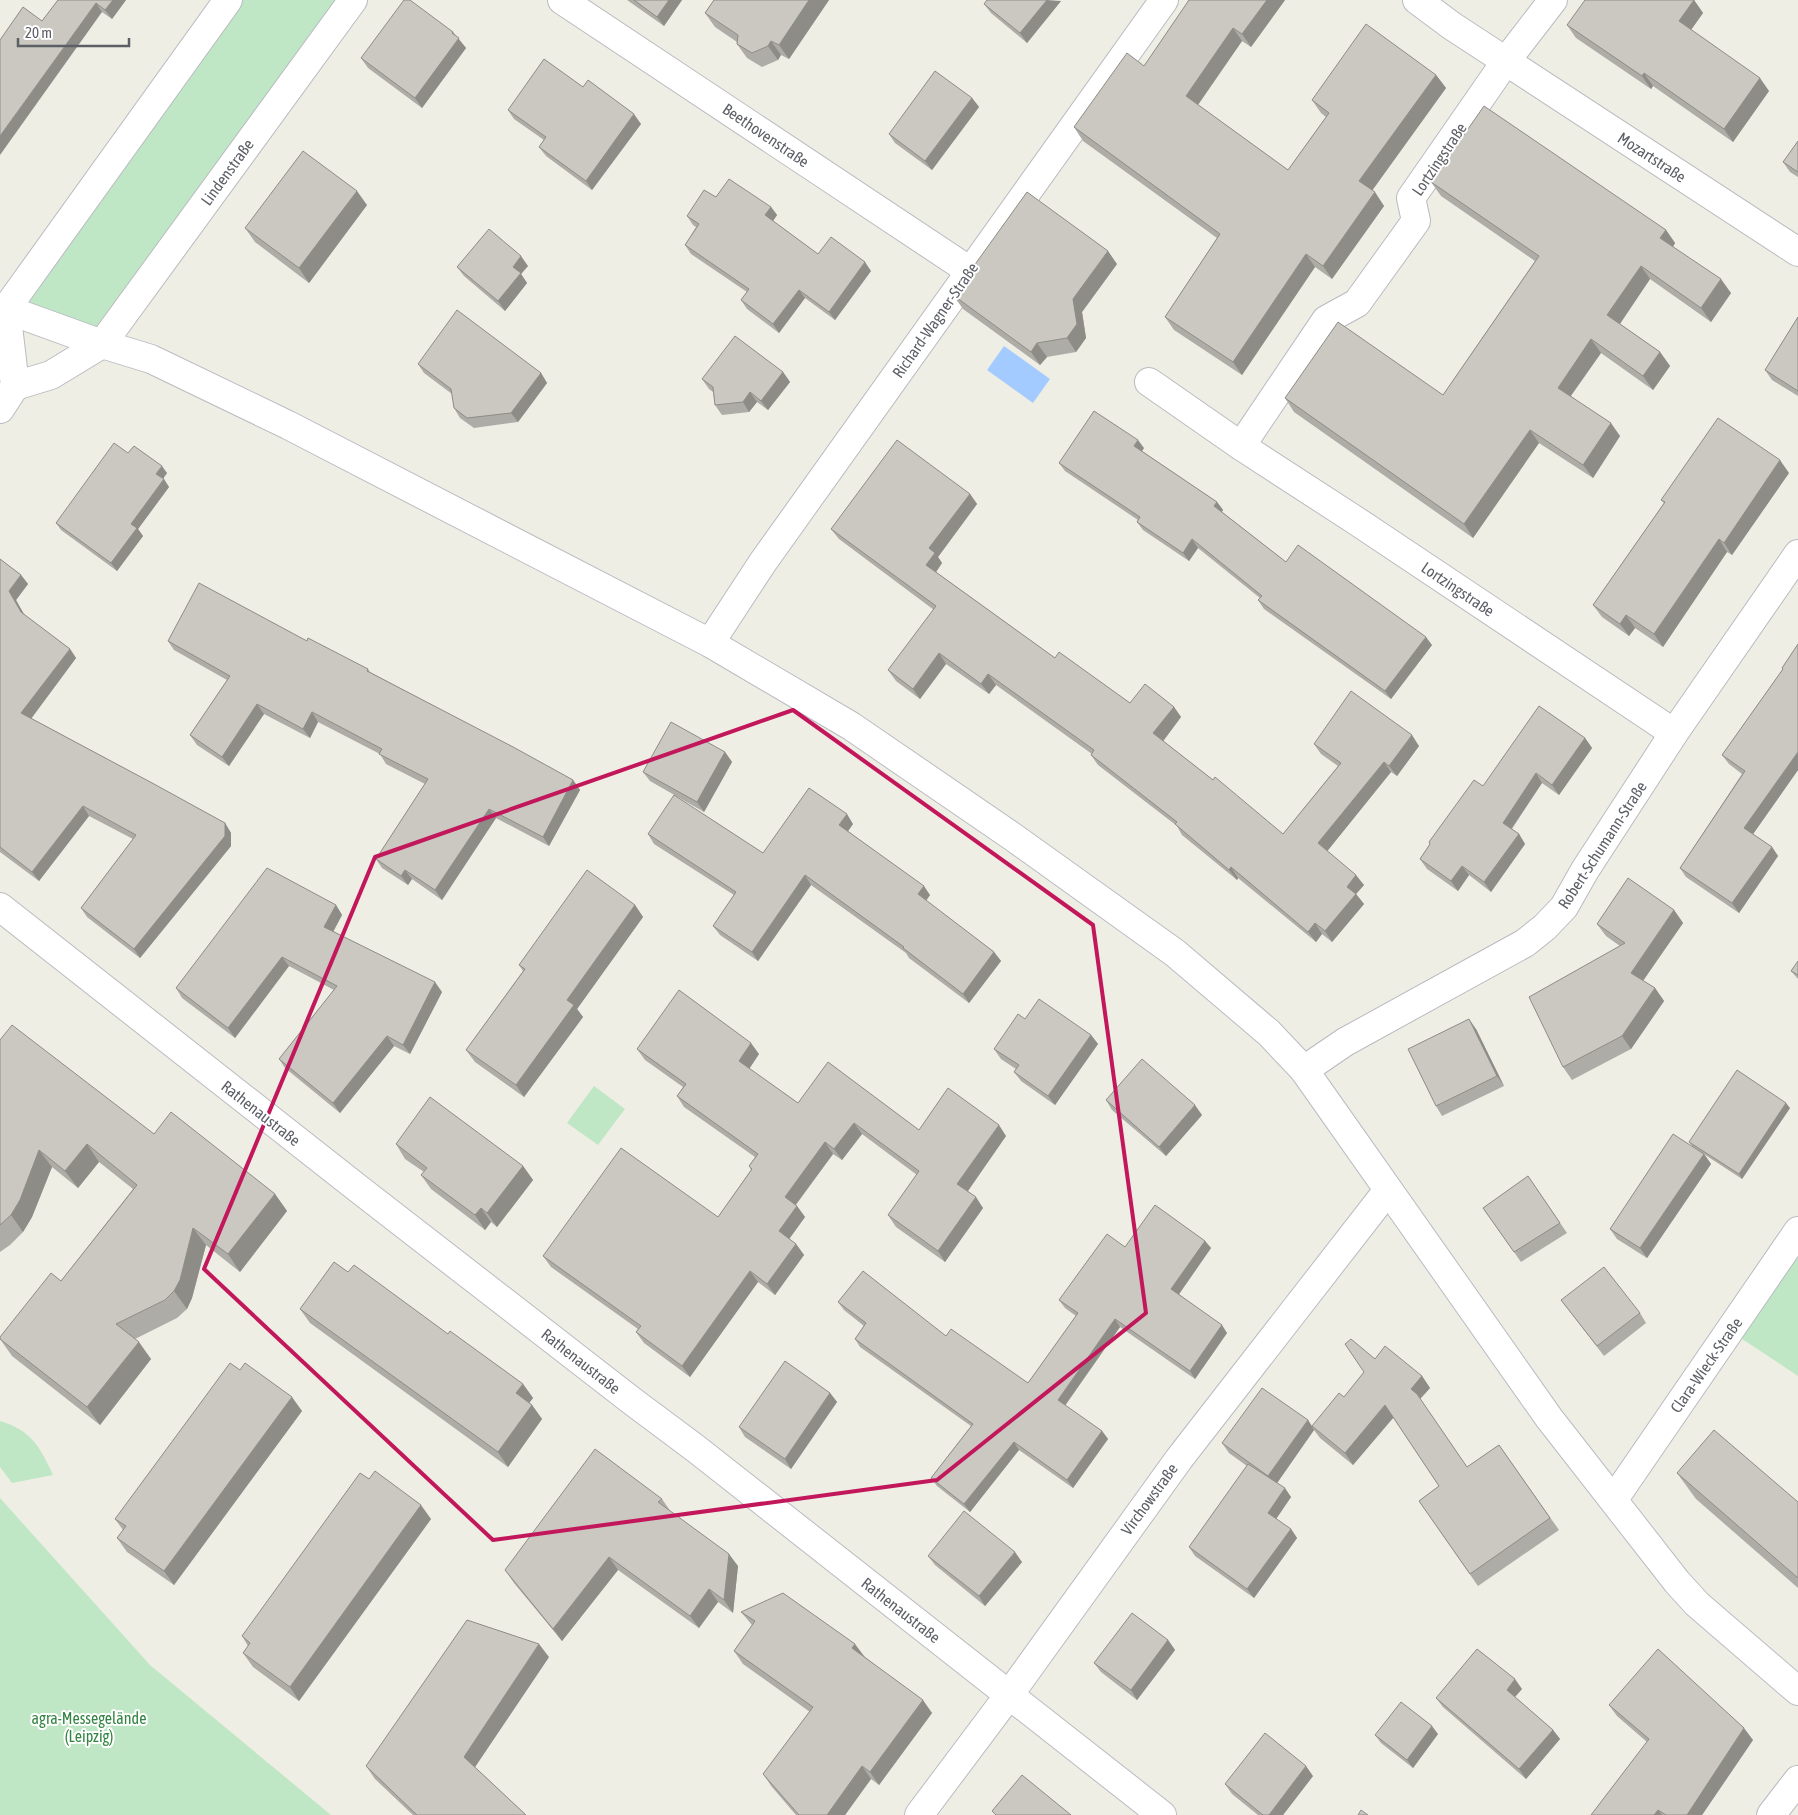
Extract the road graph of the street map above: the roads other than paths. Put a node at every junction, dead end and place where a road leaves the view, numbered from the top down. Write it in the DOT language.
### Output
graph roads {
  1 [pos="228,0"];
  2 [pos="352,0"];
  3 [pos="562,0"];
  4 [pos="1164,0"];
  5 [pos="1417,0"];
  6 [pos="1553,0"];
  7 [pos="1506,61"];
  8 [pos="1798,252"];
  9 [pos="970,271"];
  10 [pos="3,308"];
  11 [pos="102,344"];
  12 [pos="1149,382"];
  13 [pos="15,386"];
  14 [pos="0,410"];
  15 [pos="1241,446"];
  16 [pos="1798,554"];
  17 [pos="710,643"];
  18 [pos="1674,733"];
  19 [pos="0,907"];
  20 [pos="1304,1070"];
  21 [pos="1388,1190"];
  22 [pos="1798,1231"];
  23 [pos="1614,1499"];
  24 [pos="1798,1692"];
  25 [pos="1009,1695"];
  26 [pos="1798,1780"];
  27 [pos="920,1815"];
  28 [pos="1162,1815"];
  29 [pos="1771,1815"];
  1 -- 10 [label="street"];
  2 -- 11 [label="street, Lindenstraße"];
  3 -- 9 [label="street, Beethovenstraße"];
  4 -- 9 [label="street, Richard-Wagner-Straße"];
  5 -- 7 [label="street, Mozartstraße"];
  6 -- 7 [label="street"];
  7 -- 8 [label="street, Mozartstraße"];
  7 -- 15 [label="street, Lortzingstraße"];
  9 -- 17 [label="street, Richard-Wagner-Straße"];
  10 -- 11 [label="street"];
  10 -- 13 [label="street"];
  11 -- 13 [label="street"];
  11 -- 17 [label="street"];
  12 -- 15 [label="street, Lortzingstraße"];
  13 -- 14 [label="street"];
  15 -- 18 [label="street, Lortzingstraße"];
  16 -- 18 [label="street, Robert-Schumann-Straße"];
  17 -- 20 [label="street"];
  18 -- 20 [label="street, Robert-Schumann-Straße"];
  19 -- 25 [label="street, Rathenaustraße"];
  20 -- 21 [label="street"];
  21 -- 23 [label="street"];
  21 -- 25 [label="street, Virchowstraße"];
  22 -- 23 [label="street, Clara-Wieck-Straße"];
  23 -- 24 [label="street"];
  25 -- 27 [label="street, Virchowstraße"];
  25 -- 28 [label="street, Rathenaustraße"];
  26 -- 29 [label="street"];
}
